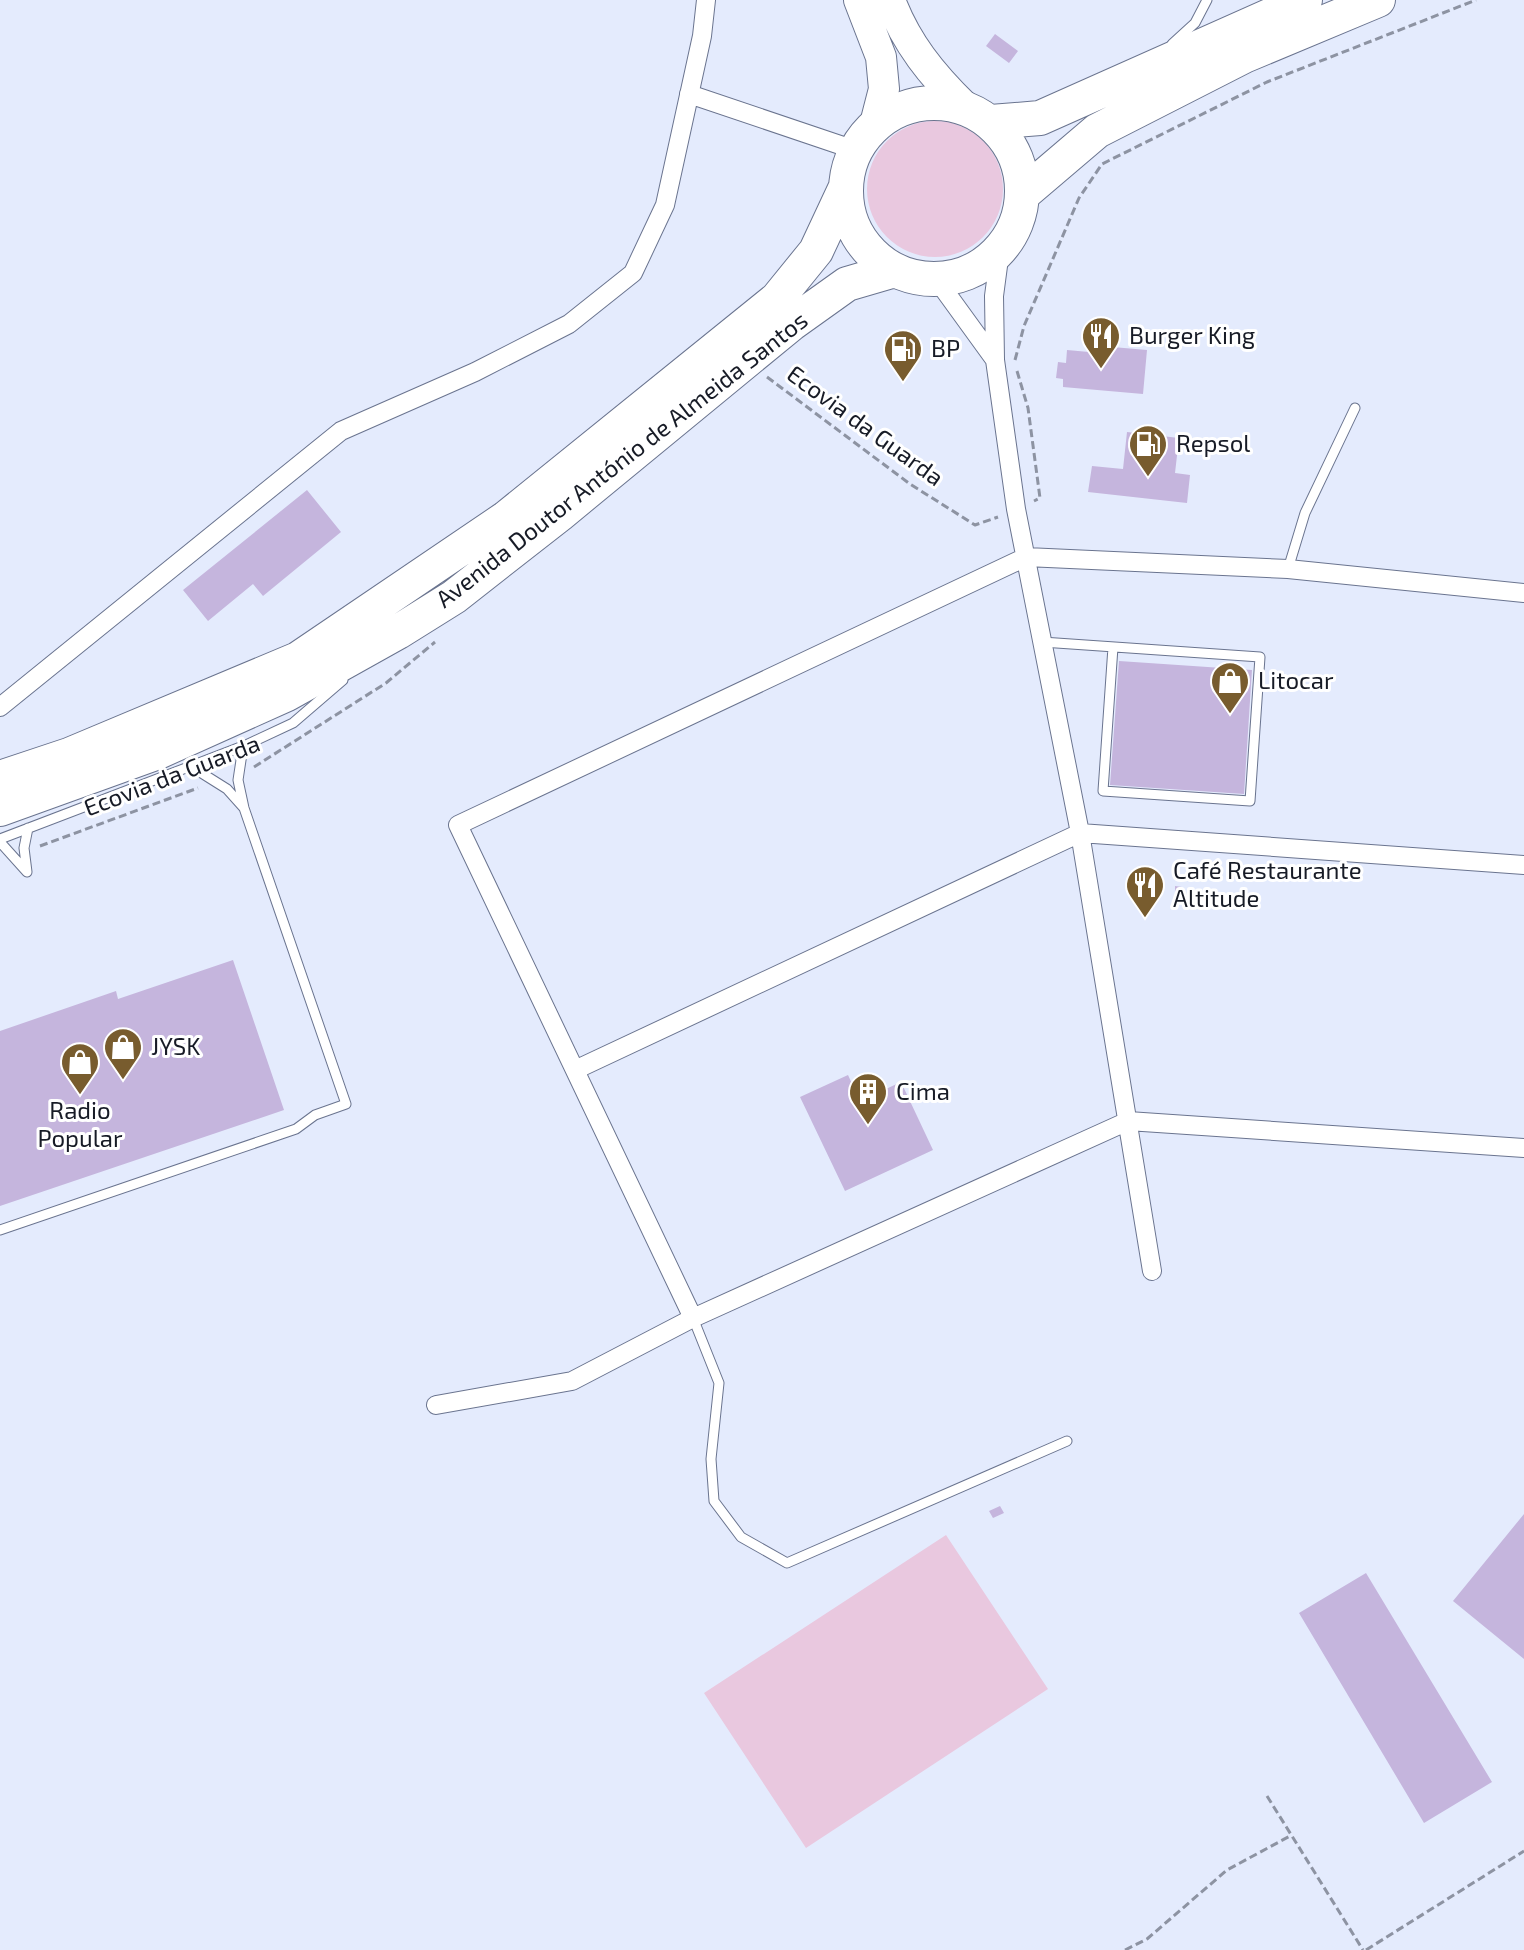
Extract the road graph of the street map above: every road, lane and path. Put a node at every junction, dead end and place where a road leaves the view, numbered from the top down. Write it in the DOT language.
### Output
graph roads {
  1 [pos="706,0"];
  2 [pos="859,0"];
  3 [pos="890,0"];
  4 [pos="1207,0"];
  5 [pos="1305,0"];
  6 [pos="1378,0"];
  7 [pos="1476,0"];
  8 [pos="1133,79"];
  9 [pos="689,94"];
  10 [pos="978,115"];
  11 [pos="865,137"];
  12 [pos="845,189"];
  13 [pos="1023,194"];
  14 [pos="1000,251"];
  15 [pos="895,270"];
  16 [pos="937,280"];
  17 [pos="995,360"];
  18 [pos="760,372"];
  19 [pos="1355,408"];
  20 [pos="1016,509"];
  21 [pos="1026,557"];
  22 [pos="1288,569"];
  23 [pos="1524,593"];
  24 [pos="398,632"];
  25 [pos="1042,642"];
  26 [pos="434,643"];
  27 [pos="1113,647"];
  28 [pos="363,663"];
  29 [pos="351,673"];
  30 [pos="0,707"];
  31 [pos="243,747"];
  32 [pos="192,767"];
  33 [pos="239,772"];
  34 [pos="0,778"];
  35 [pos="214,782"];
  36 [pos="244,808"];
  37 [pos="0,809"];
  38 [pos="28,828"];
  39 [pos="1080,833"];
  40 [pos="0,840"];
  41 [pos="25,852"];
  42 [pos="1524,865"];
  43 [pos="575,1070"];
  44 [pos="1128,1121"];
  45 [pos="1524,1148"];
  46 [pos="0,1230"];
  47 [pos="1152,1271"];
  48 [pos="693,1318"];
  49 [pos="436,1405"];
  50 [pos="1067,1441"];
  51 [pos="1267,1796"];
  52 [pos="1290,1836"];
  53 [pos="1524,1851"];
  54 [pos="1125,1950"];
  55 [pos="1365,1950"];
  1 -- 9 [label="street"];
  2 -- 11 [label="main road"];
  3 -- 10 [label="main road"];
  4 -- 8 [label="lane"];
  5 -- 8 [label="highway"];
  6 -- 13 [label="highway"];
  7 -- 20 [label="path, Ecovia da Guarda"];
  8 -- 10 [label="highway"];
  9 -- 11 [label="street"];
  9 -- 30 [label="street"];
  10 -- 11 [label="highway"];
  10 -- 13 [label="highway"];
  11 -- 12 [label="highway"];
  12 -- 15 [label="highway"];
  12 -- 34 [label="highway, Avenida Doutor António de Almeida Santos"];
  13 -- 14 [label="highway"];
  14 -- 16 [label="highway"];
  14 -- 17 [label="street"];
  15 -- 16 [label="highway"];
  15 -- 24 [label="highway, Avenida Doutor António de Almeida Santos"];
  16 -- 17 [label="street"];
  17 -- 20 [label="street"];
  18 -- 20 [label="path, Ecovia da Guarda"];
  19 -- 22 [label="lane"];
  20 -- 21 [label="street"];
  21 -- 22 [label="street"];
  21 -- 25 [label="street"];
  21 -- 43 [label="street"];
  22 -- 23 [label="street"];
  24 -- 28 [label="lane"];
  24 -- 37 [label="highway, Avenida Doutor António de Almeida Santos"];
  25 -- 27 [label="lane"];
  25 -- 39 [label="street"];
  26 -- 33 [label="path, Ecovia da Guarda"];
  27 -- 27 [label="lane"];
  29 -- 31 [label="lane"];
  31 -- 32 [label="lane"];
  31 -- 33 [label="lane"];
  32 -- 35 [label="lane"];
  32 -- 38 [label="lane"];
  33 -- 36 [label="lane"];
  35 -- 36 [label="lane"];
  35 -- 41 [label="path, Ecovia da Guarda"];
  36 -- 46 [label="lane"];
  38 -- 40 [label="lane"];
  38 -- 41 [label="lane"];
  39 -- 42 [label="street"];
  39 -- 43 [label="street"];
  39 -- 44 [label="street"];
  40 -- 41 [label="lane"];
  43 -- 48 [label="street"];
  44 -- 45 [label="street"];
  44 -- 47 [label="street"];
  44 -- 48 [label="street"];
  48 -- 49 [label="street"];
  48 -- 50 [label="lane"];
  51 -- 52 [label="path"];
  52 -- 54 [label="path"];
  52 -- 55 [label="path"];
  53 -- 55 [label="path"];
}
